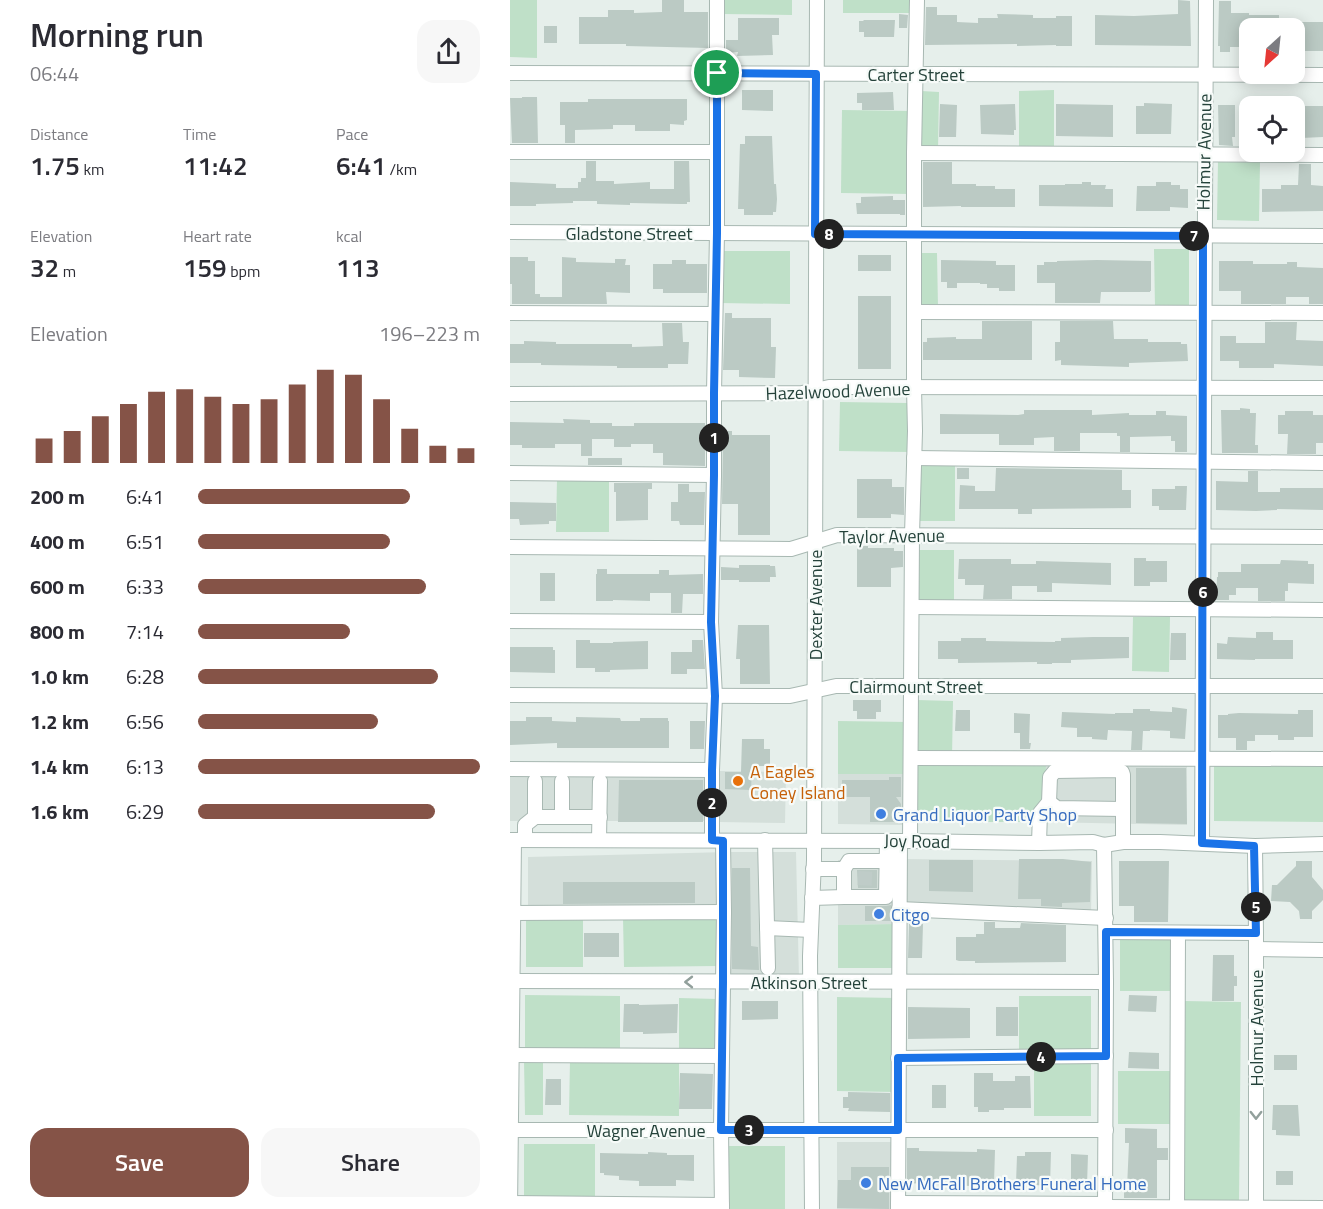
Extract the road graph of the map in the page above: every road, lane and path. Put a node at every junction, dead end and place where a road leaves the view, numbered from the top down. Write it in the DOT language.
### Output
graph roads {
  1 [pos="717,0"];
  2 [pos="817,0"];
  3 [pos="917,0"];
  4 [pos="1206,0"];
  5 [pos="510,72"];
  6 [pos="717,73"];
  7 [pos="816,74"];
  8 [pos="916,74"];
  9 [pos="1205,75"];
  10 [pos="1323,75"];
  11 [pos="510,152"];
  12 [pos="717,152"];
  13 [pos="914,153"];
  14 [pos="1204,155"];
  15 [pos="1323,155"];
  16 [pos="510,232"];
  17 [pos="717,233"];
  18 [pos="815,234"];
  19 [pos="915,234"];
  20 [pos="1203,236"];
  21 [pos="1323,236"];
  22 [pos="914,312"];
  23 [pos="1203,312"];
  24 [pos="510,313"];
  25 [pos="1323,313"];
  26 [pos="715,314"];
  27 [pos="1202,387"];
  28 [pos="914,388"];
  29 [pos="1323,388"];
  30 [pos="814,390"];
  31 [pos="714,393"];
  32 [pos="510,394"];
  33 [pos="914,458"];
  34 [pos="1203,462"];
  35 [pos="1323,463"];
  36 [pos="510,473"];
  37 [pos="714,475"];
  38 [pos="912,536"];
  39 [pos="1203,536"];
  40 [pos="1323,537"];
  41 [pos="815,542"];
  42 [pos="510,547"];
  43 [pos="712,549"];
  44 [pos="912,608"];
  45 [pos="1203,610"];
  46 [pos="1323,610"];
  47 [pos="510,621"];
  48 [pos="711,622"];
  49 [pos="911,686"];
  50 [pos="1323,686"];
  51 [pos="1202,687"];
  52 [pos="814,691"];
  53 [pos="510,695"];
  54 [pos="715,696"];
  55 [pos="911,758"];
  56 [pos="1202,759"];
  57 [pos="1323,759"];
  58 [pos="510,770"];
  59 [pos="712,770"];
  60 [pos="535,781"];
  61 [pos="562,781"];
  62 [pos="600,781"];
  63 [pos="1049,802"];
  64 [pos="1122,809"];
  65 [pos="535,817"];
  66 [pos="563,817"];
  67 [pos="600,817"];
  68 [pos="516,840"];
  69 [pos="554,840"];
  70 [pos="575,840"];
  71 [pos="599,840"];
  72 [pos="765,840"];
  73 [pos="717,841"];
  74 [pos="814,841"];
  75 [pos="850,841"];
  76 [pos="899,841"];
  77 [pos="1123,842"];
  78 [pos="1039,843"];
  79 [pos="1202,843"];
  80 [pos="1323,844"];
  81 [pos="1104,845"];
  82 [pos="1254,846"];
  83 [pos="887,861"];
  84 [pos="813,869"];
  85 [pos="849,872"];
  86 [pos="844,897"];
  87 [pos="812,898"];
  88 [pos="899,909"];
  89 [pos="724,912"];
  90 [pos="512,914"];
  91 [pos="1106,925"];
  92 [pos="767,928"];
  93 [pos="811,930"];
  94 [pos="1178,933"];
  95 [pos="1256,933"];
  96 [pos="1256,949"];
  97 [pos="1323,950"];
  98 [pos="768,968"];
  99 [pos="512,981"];
  100 [pos="811,981"];
  101 [pos="723,982"];
  102 [pos="898,982"];
  103 [pos="1106,982"];
  104 [pos="512,1055"];
  105 [pos="722,1056"];
  106 [pos="1106,1056"];
  107 [pos="898,1058"];
  108 [pos="511,1130"];
  109 [pos="721,1130"];
  110 [pos="812,1130"];
  111 [pos="898,1130"];
  112 [pos="1106,1130"];
  113 [pos="510,1203"];
  114 [pos="898,1206"];
  115 [pos="1106,1206"];
  116 [pos="722,1207"];
  117 [pos="1323,1208"];
  118 [pos="510,1209"];
  119 [pos="812,1209"];
  120 [pos="1177,1209"];
  121 [pos="1256,1209"];
  1 -- 6 [label="street"];
  2 -- 7 [label="street, Dexter Avenue"];
  3 -- 8 [label="street"];
  4 -- 9 [label="street, Holmur Avenue"];
  5 -- 6 [label="street, Carter Street"];
  6 -- 7 [label="street, Carter Street"];
  6 -- 12 [label="street"];
  7 -- 8 [label="street, Carter Street"];
  7 -- 18 [label="street, Dexter Avenue"];
  8 -- 9 [label="street, Carter Street"];
  8 -- 13 [label="street"];
  9 -- 10 [label="street, Carter Street"];
  9 -- 14 [label="street, Holmur Avenue"];
  11 -- 12 [label="street"];
  12 -- 17 [label="street"];
  13 -- 14 [label="street"];
  13 -- 19 [label="street"];
  14 -- 15 [label="street"];
  14 -- 20 [label="street, Holmur Avenue"];
  16 -- 17 [label="street, Gladstone Street"];
  17 -- 18 [label="street, Gladstone Street"];
  17 -- 26 [label="street"];
  18 -- 19 [label="street, Gladstone Street"];
  18 -- 30 [label="street, Dexter Avenue"];
  19 -- 20 [label="street, Gladstone Street"];
  19 -- 22 [label="street"];
  20 -- 21 [label="street, Gladstone Street"];
  20 -- 23 [label="street, Holmur Avenue"];
  22 -- 23 [label="street"];
  22 -- 28 [label="street"];
  23 -- 25 [label="street"];
  23 -- 27 [label="street, Holmur Avenue"];
  24 -- 26 [label="street"];
  26 -- 31 [label="street"];
  27 -- 28 [label="street, Hazelwood Avenue"];
  27 -- 29 [label="street, Hazelwood Avenue"];
  27 -- 34 [label="street, Holmur Avenue"];
  28 -- 30 [label="street, Hazelwood Avenue"];
  28 -- 33 [label="street"];
  30 -- 31 [label="street, Hazelwood Avenue"];
  30 -- 41 [label="street, Dexter Avenue"];
  31 -- 32 [label="street, Hazelwood Avenue"];
  31 -- 37 [label="street"];
  33 -- 34 [label="street"];
  33 -- 38 [label="street"];
  34 -- 35 [label="street"];
  34 -- 39 [label="street, Holmur Avenue"];
  36 -- 37 [label="street"];
  37 -- 43 [label="street"];
  38 -- 39 [label="street, Taylor Avenue"];
  38 -- 41 [label="street, Taylor Avenue"];
  38 -- 44 [label="street"];
  39 -- 40 [label="street, Taylor Avenue"];
  39 -- 45 [label="street, Holmur Avenue"];
  41 -- 43 [label="street, Taylor Avenue"];
  41 -- 52 [label="street, Dexter Avenue"];
  42 -- 43 [label="street, Taylor Avenue"];
  43 -- 48 [label="street"];
  44 -- 45 [label="street"];
  44 -- 49 [label="street"];
  45 -- 46 [label="street"];
  45 -- 51 [label="street, Holmur Avenue"];
  47 -- 48 [label="street"];
  48 -- 54 [label="street"];
  49 -- 51 [label="street, Clairmount Street"];
  49 -- 52 [label="street, Clairmount Street"];
  49 -- 55 [label="street"];
  50 -- 51 [label="street, Clairmount Street"];
  51 -- 56 [label="street, Holmur Avenue"];
  52 -- 54 [label="street, Clairmount Street"];
  52 -- 74 [label="street, Dexter Avenue"];
  53 -- 54 [label="street, Clairmount Street"];
  54 -- 59 [label="street"];
  55 -- 56 [label="street"];
  55 -- 76 [label="street"];
  56 -- 57 [label="street"];
  56 -- 79 [label="street, Holmur Avenue"];
  58 -- 59 [label="street"];
  59 -- 73 [label="street"];
  60 -- 65 [label="street"];
  61 -- 66 [label="street"];
  62 -- 67 [label="street"];
  63 -- 64 [label="street"];
  63 -- 64 [label="street"];
  63 -- 78 [label="street"];
  64 -- 77 [label="street"];
  65 -- 66 [label="street"];
  65 -- 68 [label="street"];
  66 -- 67 [label="street"];
  66 -- 69 [label="street"];
  66 -- 70 [label="street"];
  67 -- 71 [label="street"];
  68 -- 69 [label="street, Joy Road"];
  68 -- 90 [label="street"];
  69 -- 70 [label="street, Joy Road"];
  70 -- 71 [label="street, Joy Road"];
  71 -- 73 [label="street, Joy Road"];
  72 -- 73 [label="street, Joy Road"];
  72 -- 74 [label="street, Joy Road"];
  72 -- 92 [label="street"];
  73 -- 89 [label="street"];
  74 -- 75 [label="street, Joy Road"];
  74 -- 84 [label="street, Dexter Avenue"];
  75 -- 76 [label="street, Joy Road"];
  75 -- 85 [label="street"];
  76 -- 78 [label="street, Joy Road"];
  76 -- 83 [label="street"];
  76 -- 88 [label="street"];
  77 -- 79 [label="street, Joy Road"];
  77 -- 81 [label="street, Joy Road"];
  78 -- 81 [label="street, Joy Road"];
  79 -- 82 [label="street, Joy Road"];
  80 -- 82 [label="street, Joy Road"];
  81 -- 91 [label="street"];
  82 -- 95 [label="street, Holmur Avenue"];
  83 -- 85 [label="street"];
  83 -- 86 [label="street"];
  84 -- 85 [label="street"];
  84 -- 87 [label="street, Dexter Avenue"];
  85 -- 86 [label="street"];
  86 -- 87 [label="street"];
  87 -- 93 [label="street, Dexter Avenue"];
  88 -- 91 [label="street"];
  88 -- 102 [label="street"];
  89 -- 90 [label="street"];
  89 -- 101 [label="street"];
  90 -- 99 [label="street"];
  91 -- 94 [label="street"];
  91 -- 103 [label="street"];
  92 -- 93 [label="street"];
  92 -- 98 [label="street"];
  93 -- 100 [label="street, Dexter Avenue"];
  94 -- 95 [label="street"];
  94 -- 120 [label="street"];
  95 -- 96 [label="street, Holmur Avenue"];
  96 -- 97 [label="street"];
  96 -- 121 [label="street, Holmur Avenue, one-way"];
  101 -- 99 [label="street, Atkinson Street, one-way"];
  99 -- 104 [label="street"];
  100 -- 101 [label="street, Atkinson Street"];
  100 -- 102 [label="street, Atkinson Street"];
  100 -- 110 [label="street, Dexter Avenue"];
  101 -- 105 [label="street"];
  102 -- 103 [label="street, Atkinson Street"];
  102 -- 107 [label="street"];
  103 -- 106 [label="street"];
  104 -- 105 [label="street"];
  104 -- 108 [label="street"];
  105 -- 109 [label="street"];
  106 -- 107 [label="street"];
  106 -- 112 [label="street"];
  107 -- 111 [label="street"];
  108 -- 109 [label="street, Wagner Avenue"];
  108 -- 113 [label="street"];
  109 -- 110 [label="street, Wagner Avenue"];
  109 -- 116 [label="street"];
  110 -- 111 [label="street, Wagner Avenue"];
  110 -- 119 [label="street, Dexter Avenue"];
  111 -- 112 [label="street, Wagner Avenue"];
  111 -- 114 [label="street"];
  112 -- 115 [label="street"];
  113 -- 116 [label="street"];
  113 -- 118 [label="street"];
  114 -- 115 [label="street"];
  115 -- 120 [label="street"];
  117 -- 121 [label="street"];
  120 -- 121 [label="street"];
}
